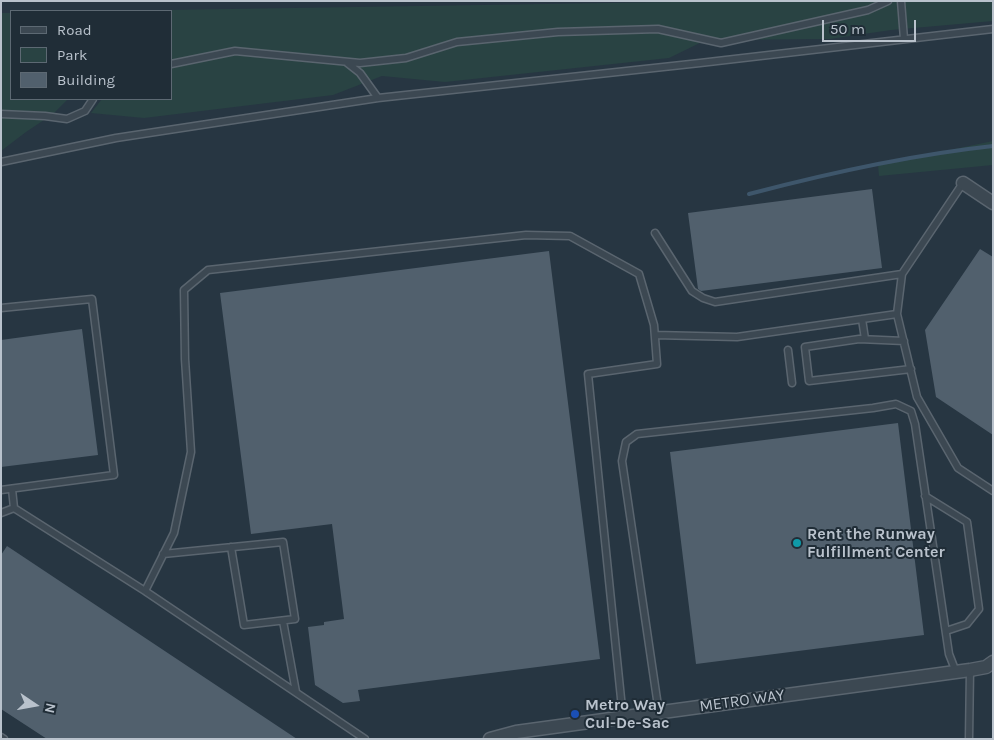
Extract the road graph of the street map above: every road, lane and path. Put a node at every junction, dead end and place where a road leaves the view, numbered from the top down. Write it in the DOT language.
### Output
graph roads {
  1 [pos="888,1"];
  2 [pos="901,1"];
  3 [pos="993,29"];
  4 [pos="904,39"];
  5 [pos="345,61"];
  6 [pos="172,64"];
  7 [pos="378,98"];
  8 [pos="92,100"];
  9 [pos="1,114"];
  10 [pos="1,162"];
  11 [pos="963,183"];
  12 [pos="993,203"];
  13 [pos="654,233"];
  14 [pos="902,274"];
  15 [pos="1,308"];
  16 [pos="897,314"];
  17 [pos="862,319"];
  18 [pos="655,335"];
  19 [pos="865,339"];
  20 [pos="904,341"];
  21 [pos="788,350"];
  22 [pos="910,369"];
  23 [pos="792,382"];
  24 [pos="12,489"];
  25 [pos="1,490"];
  26 [pos="993,491"];
  27 [pos="925,496"];
  28 [pos="14,508"];
  29 [pos="1,514"];
  30 [pos="231,547"];
  31 [pos="163,554"];
  32 [pos="145,591"];
  33 [pos="283,620"];
  34 [pos="946,631"];
  35 [pos="993,662"];
  36 [pos="970,670"];
  37 [pos="956,672"];
  38 [pos="296,692"];
  39 [pos="659,713"];
  40 [pos="624,718"];
  41 [pos="365,739"];
  42 [pos="490,739"];
  43 [pos="969,739"];
  1 -- 5 [label="lane"];
  2 -- 4 [label="lane"];
  3 -- 4 [label="lane"];
  4 -- 7 [label="lane"];
  5 -- 6 [label="lane"];
  5 -- 7 [label="lane"];
  7 -- 10 [label="lane"];
  8 -- 9 [label="lane"];
  11 -- 12 [label="street"];
  11 -- 14 [label="lane"];
  13 -- 14 [label="lane"];
  14 -- 16 [label="lane"];
  15 -- 24 [label="lane"];
  16 -- 17 [label="lane"];
  16 -- 20 [label="lane"];
  17 -- 18 [label="lane"];
  17 -- 19 [label="lane"];
  18 -- 31 [label="lane"];
  18 -- 40 [label="lane"];
  19 -- 20 [label="lane"];
  19 -- 22 [label="lane"];
  20 -- 22 [label="lane"];
  21 -- 23 [label="lane"];
  22 -- 26 [label="lane"];
  24 -- 25 [label="lane"];
  24 -- 28 [label="lane"];
  27 -- 34 [label="lane"];
  27 -- 34 [label="lane"];
  27 -- 39 [label="lane"];
  28 -- 29 [label="lane"];
  28 -- 32 [label="lane"];
  30 -- 31 [label="lane"];
  30 -- 33 [label="lane"];
  30 -- 33 [label="lane"];
  31 -- 32 [label="lane"];
  32 -- 38 [label="lane"];
  33 -- 38 [label="lane"];
  34 -- 37 [label="lane"];
  35 -- 36 [label="street, METRO WAY"];
  36 -- 37 [label="street, METRO WAY"];
  36 -- 43 [label="lane"];
  37 -- 39 [label="street, METRO WAY"];
  38 -- 41 [label="lane"];
  39 -- 40 [label="street, METRO WAY"];
  40 -- 42 [label="street, METRO WAY"];
}
